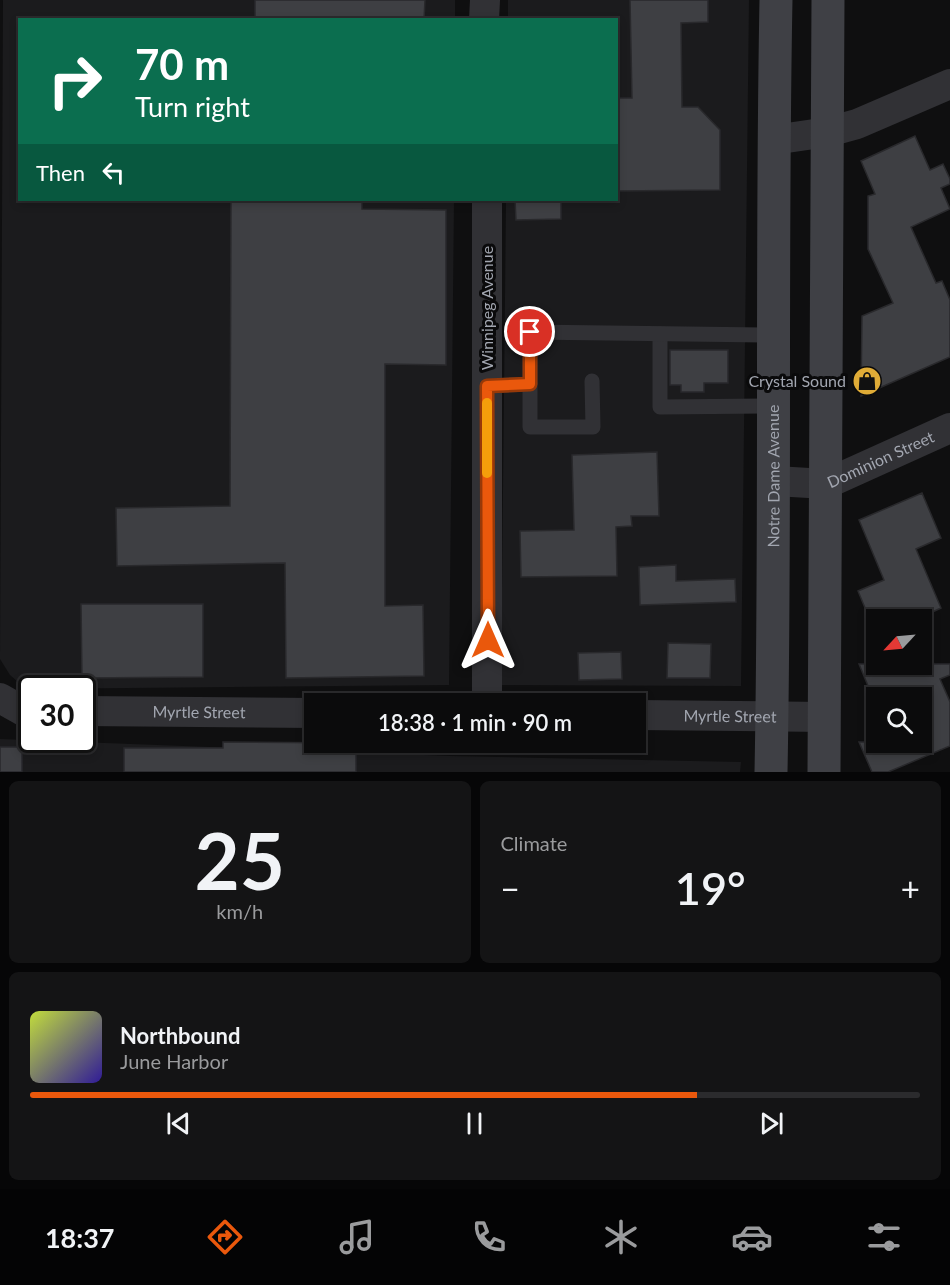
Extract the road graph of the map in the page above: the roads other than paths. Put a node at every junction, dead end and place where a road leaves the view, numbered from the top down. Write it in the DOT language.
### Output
graph roads {
  1 [pos="484,0"];
  2 [pos="776,0"];
  3 [pos="828,0"];
  4 [pos="484,18"];
  5 [pos="950,84"];
  6 [pos="828,132"];
  7 [pos="773,140"];
  8 [pos="487,201"];
  9 [pos="660,334"];
  10 [pos="773,335"];
  11 [pos="592,381"];
  12 [pos="530,384"];
  13 [pos="487,386"];
  14 [pos="773,406"];
  15 [pos="950,428"];
  16 [pos="775,481"];
  17 [pos="826,484"];
  18 [pos="487,693"];
  19 [pos="0,698"];
  20 [pos="18,708"];
  21 [pos="96,711"];
  22 [pos="304,713"];
  23 [pos="646,715"];
  24 [pos="824,717"];
  25 [pos="772,718"];
  26 [pos="771,772"];
  27 [pos="824,772"];
  1 -- 4 [label="street"];
  2 -- 7 [label="main road, Notre Dame Avenue"];
  3 -- 6 [label="main road"];
  5 -- 6 [label="street"];
  6 -- 7 [label="street"];
  6 -- 17 [label="main road"];
  7 -- 10 [label="main road, Notre Dame Avenue"];
  8 -- 13 [label="street, Winnipeg Avenue"];
  9 -- 10 [label="lane"];
  9 -- 12 [label="lane"];
  9 -- 14 [label="lane"];
  10 -- 14 [label="main road, Notre Dame Avenue"];
  11 -- 12 [label="lane"];
  12 -- 13 [label="lane"];
  13 -- 18 [label="street, Winnipeg Avenue"];
  14 -- 16 [label="main road, Notre Dame Avenue"];
  15 -- 17 [label="street, Dominion Street"];
  16 -- 17 [label="street, Dominion Street"];
  16 -- 25 [label="main road, Notre Dame Avenue"];
  17 -- 24 [label="main road"];
  19 -- 20 [label="street"];
  21 -- 22 [label="street, Myrtle Street"];
  23 -- 25 [label="street, Myrtle Street"];
  24 -- 25 [label="street, Myrtle Street"];
  24 -- 27 [label="main road"];
  25 -- 26 [label="main road, Notre Dame Avenue"];
}
